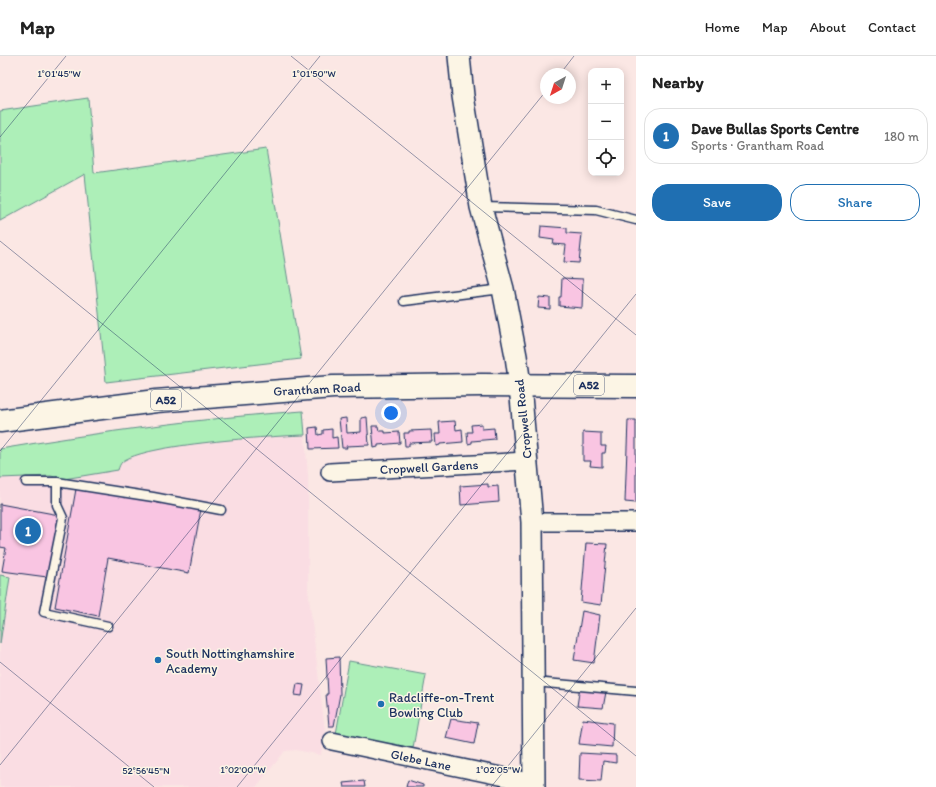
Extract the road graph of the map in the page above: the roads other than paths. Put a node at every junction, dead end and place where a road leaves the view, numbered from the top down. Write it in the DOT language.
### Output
graph roads {
  1 [pos="459,56"];
  2 [pos="481,207"];
  3 [pos="636,220"];
  4 [pos="503,289"];
  5 [pos="404,301"];
  6 [pos="520,384"];
  7 [pos="636,386"];
  8 [pos="0,421"];
  9 [pos="527,461"];
  10 [pos="330,472"];
  11 [pos="26,482"];
  12 [pos="57,482"];
  13 [pos="221,510"];
  14 [pos="532,522"];
  15 [pos="636,522"];
  16 [pos="108,626"];
  17 [pos="533,682"];
  18 [pos="636,691"];
  19 [pos="332,741"];
  20 [pos="534,785"];
  1 -- 2 [label="street, Cropwell Road"];
  2 -- 3 [label="lane"];
  2 -- 4 [label="street, Cropwell Road"];
  4 -- 5 [label="lane"];
  4 -- 6 [label="street, Cropwell Road"];
  6 -- 7 [label="highway, Grantham Road / A52"];
  6 -- 8 [label="highway, Grantham Road / A52"];
  6 -- 9 [label="street, Cropwell Road"];
  9 -- 10 [label="street, Cropwell Gardens"];
  9 -- 14 [label="street, Cropwell Road"];
  11 -- 12 [label="lane"];
  12 -- 13 [label="lane"];
  12 -- 16 [label="lane"];
  14 -- 15 [label="street"];
  14 -- 17 [label="street, Cropwell Road"];
  17 -- 18 [label="lane"];
  17 -- 20 [label="street, Cropwell Road"];
  19 -- 20 [label="street, Glebe Lane"];
}
